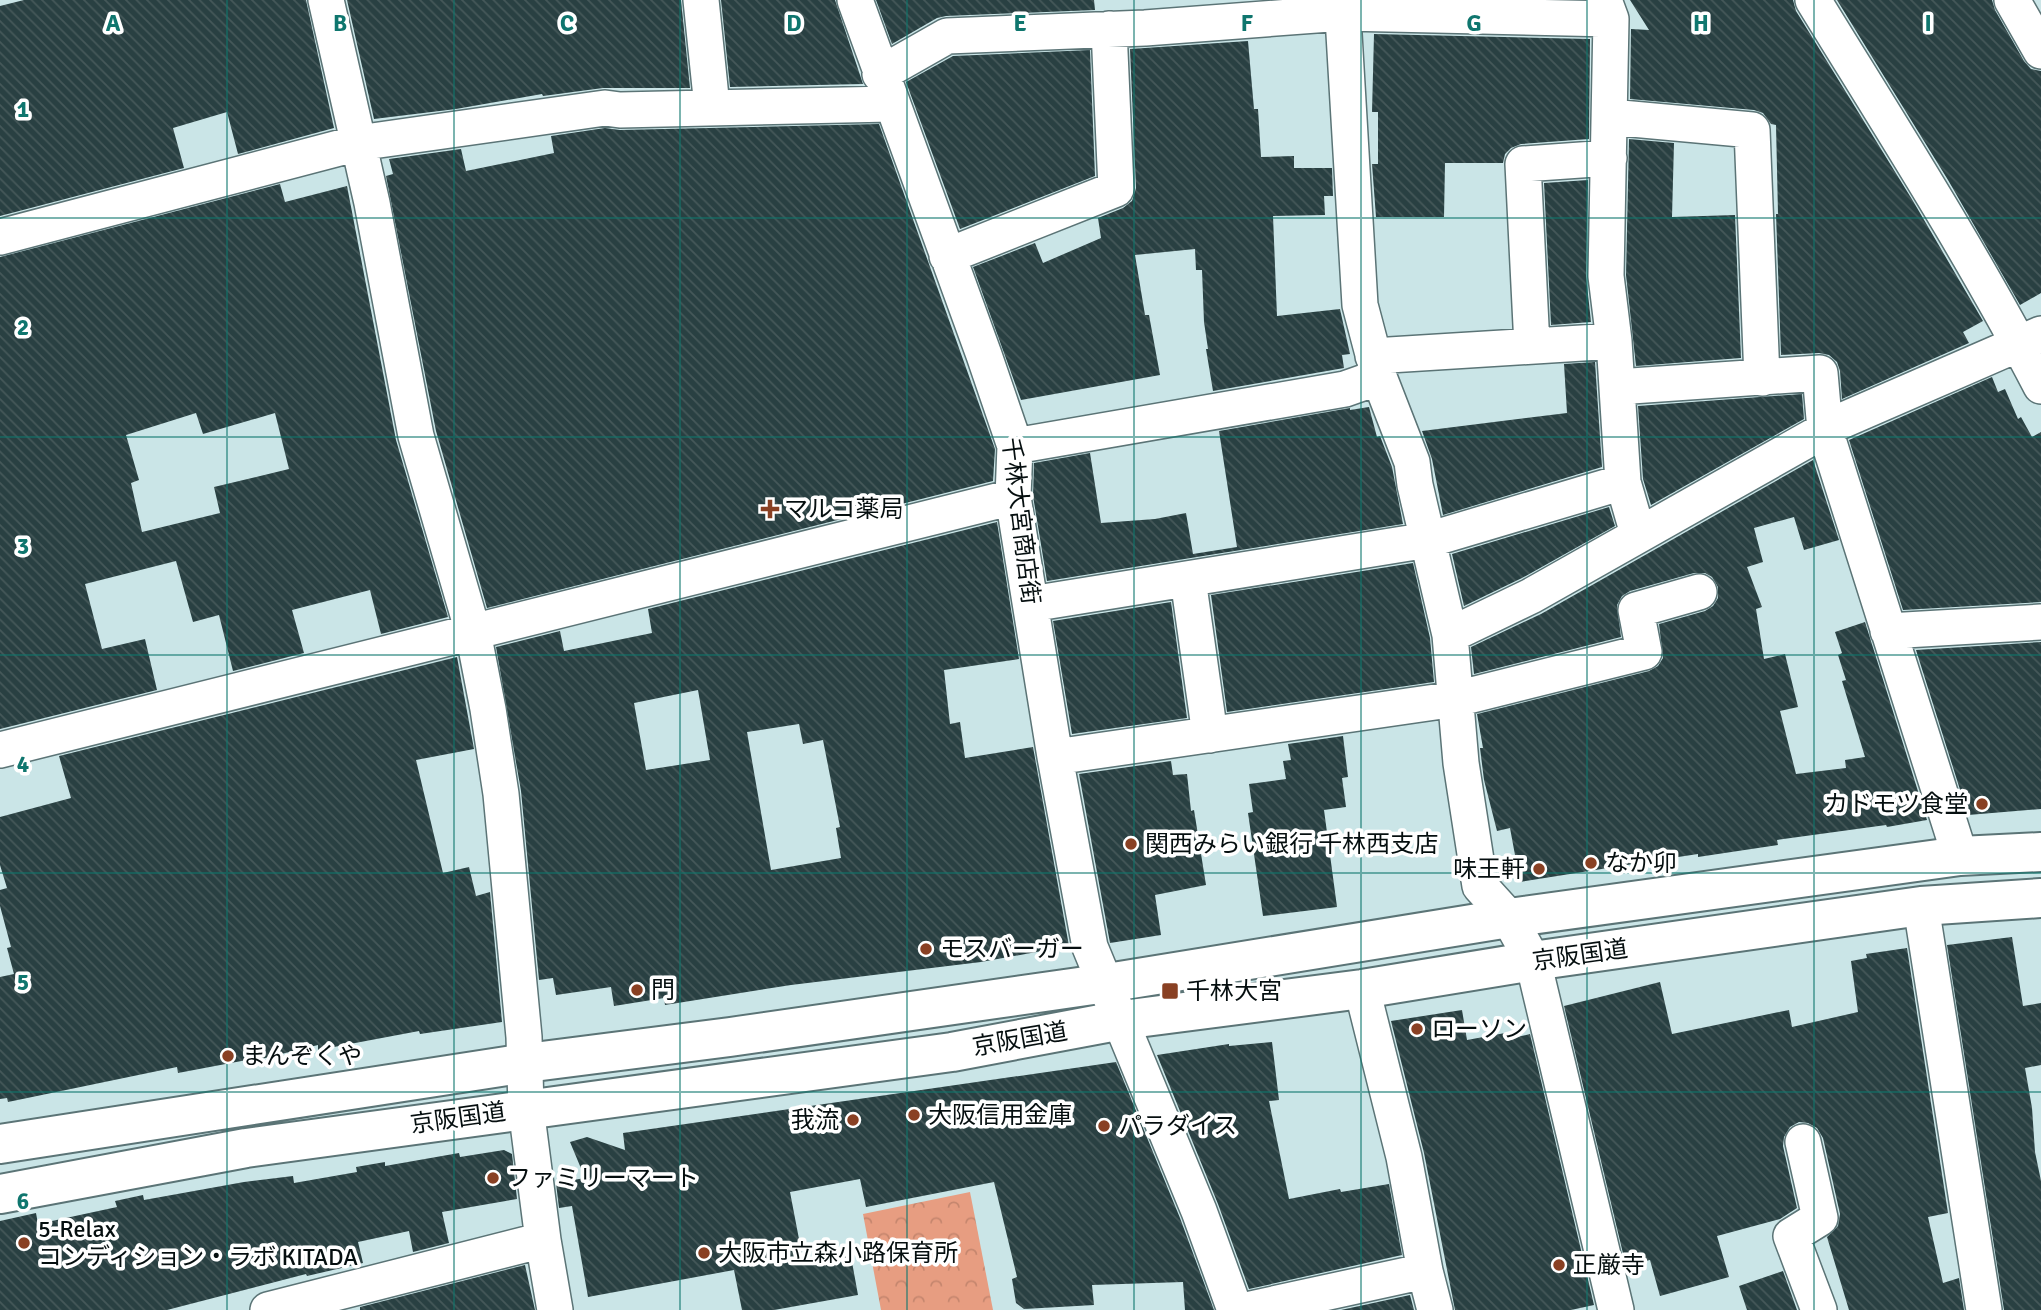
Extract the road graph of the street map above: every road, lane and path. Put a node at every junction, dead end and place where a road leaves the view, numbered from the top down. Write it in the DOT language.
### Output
graph roads {
  1 [pos="326,0"];
  2 [pos="701,0"];
  3 [pos="855,0"];
  4 [pos="1813,0"];
  5 [pos="2012,0"];
  6 [pos="1343,7"];
  7 [pos="1608,9"];
  8 [pos="1210,11"];
  9 [pos="1109,29"];
  10 [pos="2041,51"];
  11 [pos="886,89"];
  12 [pos="712,107"];
  13 [pos="1610,117"];
  14 [pos="358,143"];
  15 [pos="1609,158"];
  16 [pos="0,237"];
  17 [pos="947,256"];
  18 [pos="2030,338"];
  19 [pos="1614,341"];
  20 [pos="1532,346"];
  21 [pos="1376,367"];
  22 [pos="1762,378"];
  23 [pos="2041,386"];
  24 [pos="1617,387"];
  25 [pos="1825,430"];
  26 [pos="1015,446"];
  27 [pos="1623,482"];
  28 [pos="1013,497"];
  29 [pos="1638,534"];
  30 [pos="1428,540"];
  31 [pos="1188,579"];
  32 [pos="1699,592"];
  33 [pos="1031,604"];
  34 [pos="2041,622"];
  35 [pos="1888,631"];
  36 [pos="473,632"];
  37 [pos="1450,635"];
  38 [pos="1456,699"];
  39 [pos="1210,735"];
  40 [pos="0,750"];
  41 [pos="1055,757"];
  42 [pos="2041,852"];
  43 [pos="1960,856"];
  44 [pos="2041,898"];
  45 [pos="1921,906"];
  46 [pos="1509,918"];
  47 [pos="1532,961"];
  48 [pos="1107,983"];
  49 [pos="1362,989"];
  50 [pos="1122,1020"];
  51 [pos="526,1063"];
  52 [pos="526,1108"];
  53 [pos="1802,1142"];
  54 [pos="0,1144"];
  55 [pos="0,1194"];
  56 [pos="543,1240"];
  57 [pos="1425,1270"];
  58 [pos="268,1310"];
  59 [pos="555,1310"];
  60 [pos="1235,1310"];
  61 [pos="1245,1310"];
  62 [pos="1435,1310"];
  63 [pos="1616,1310"];
  64 [pos="1819,1310"];
  65 [pos="1984,1310"];
  1 -- 14 [label="street"];
  2 -- 12 [label="street"];
  3 -- 11 [label="street, 千林大宮商店街"];
  4 -- 18 [label="street"];
  5 -- 10 [label="street"];
  6 -- 7 [label="street"];
  6 -- 8 [label="street"];
  6 -- 21 [label="street"];
  7 -- 13 [label="street"];
  8 -- 9 [label="street"];
  9 -- 11 [label="street"];
  9 -- 17 [label="street"];
  11 -- 12 [label="street"];
  11 -- 17 [label="street, 千林大宮商店街"];
  12 -- 14 [label="street"];
  13 -- 15 [label="street"];
  13 -- 22 [label="street"];
  14 -- 16 [label="street"];
  14 -- 36 [label="street"];
  15 -- 19 [label="street"];
  15 -- 20 [label="street"];
  17 -- 26 [label="street, 千林大宮商店街"];
  18 -- 23 [label="street"];
  18 -- 25 [label="street"];
  19 -- 20 [label="street"];
  19 -- 24 [label="street"];
  20 -- 21 [label="street"];
  21 -- 26 [label="street"];
  21 -- 30 [label="street"];
  22 -- 24 [label="street"];
  22 -- 25 [label="street"];
  24 -- 27 [label="street"];
  25 -- 29 [label="street"];
  25 -- 35 [label="street"];
  26 -- 28 [label="street, 千林大宮商店街"];
  27 -- 29 [label="street"];
  27 -- 30 [label="street"];
  28 -- 33 [label="street, 千林大宮商店街"];
  28 -- 36 [label="street"];
  29 -- 37 [label="street"];
  30 -- 31 [label="street"];
  30 -- 37 [label="street"];
  31 -- 33 [label="street"];
  31 -- 39 [label="street"];
  32 -- 38 [label="street"];
  33 -- 41 [label="street, 千林大宮商店街"];
  34 -- 35 [label="street"];
  35 -- 43 [label="street"];
  36 -- 40 [label="street"];
  36 -- 51 [label="street"];
  37 -- 38 [label="street"];
  38 -- 39 [label="street"];
  38 -- 46 [label="street"];
  39 -- 41 [label="street"];
  41 -- 48 [label="street, 千林大宮商店街"];
  42 -- 43 [label="highway, 京阪国道"];
  43 -- 46 [label="highway, 京阪国道"];
  44 -- 45 [label="highway, 京阪国道"];
  45 -- 47 [label="highway, 京阪国道"];
  45 -- 65 [label="street"];
  46 -- 47 [label="street"];
  46 -- 48 [label="highway, 京阪国道"];
  47 -- 49 [label="highway, 京阪国道"];
  47 -- 63 [label="street"];
  48 -- 50 [label="street, 千林大宮商店街"];
  48 -- 51 [label="highway, 京阪国道"];
  49 -- 50 [label="highway, 京阪国道"];
  49 -- 57 [label="street"];
  50 -- 52 [label="highway, 京阪国道"];
  50 -- 60 [label="street, 千林大宮商店街"];
  51 -- 52 [label="street"];
  51 -- 54 [label="highway, 京阪国道"];
  52 -- 55 [label="highway, 京阪国道"];
  52 -- 56 [label="street"];
  53 -- 64 [label="street"];
  56 -- 58 [label="street"];
  56 -- 59 [label="street"];
  57 -- 61 [label="street"];
  57 -- 62 [label="street"];
}
